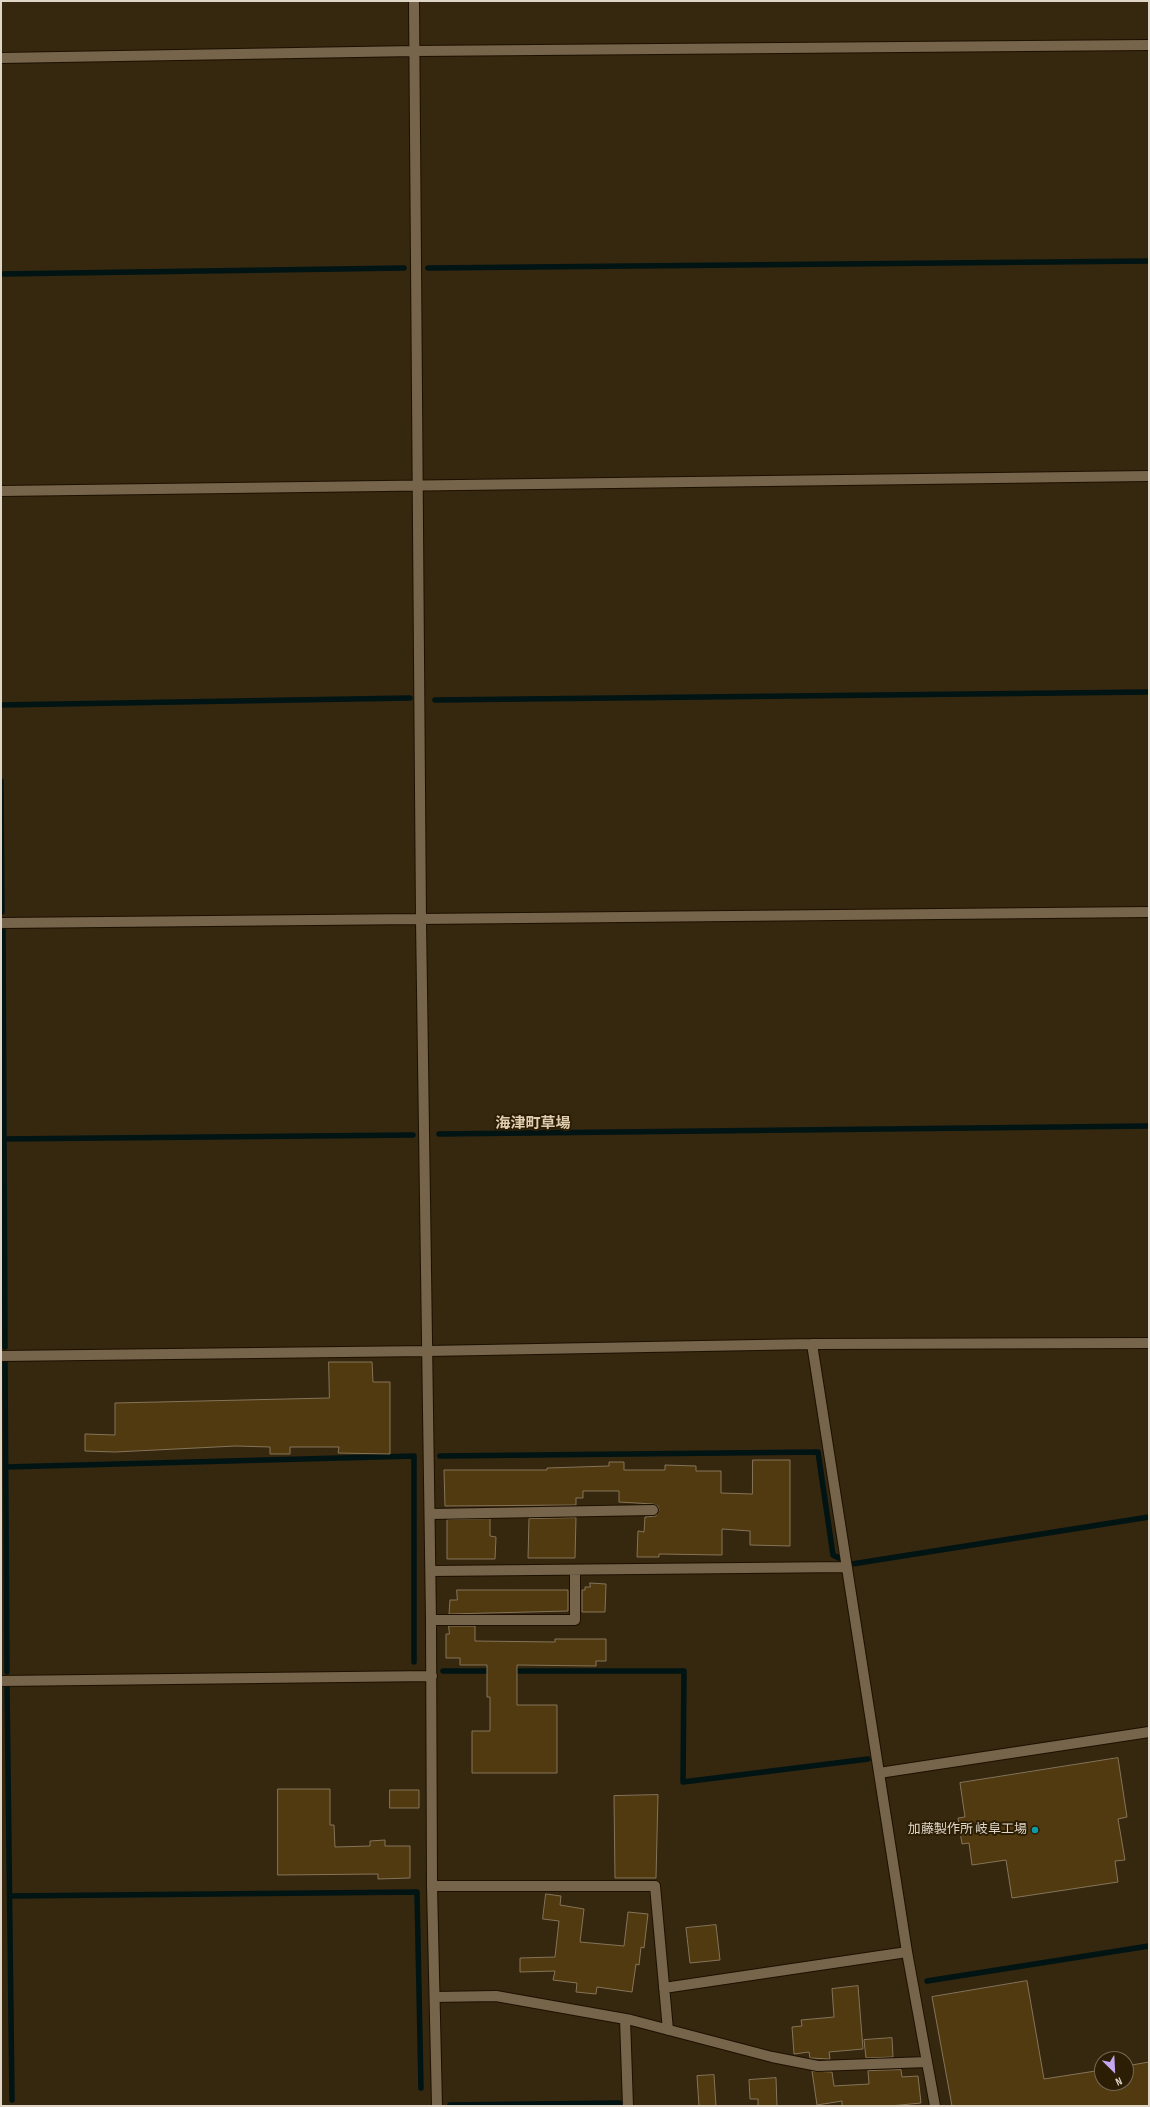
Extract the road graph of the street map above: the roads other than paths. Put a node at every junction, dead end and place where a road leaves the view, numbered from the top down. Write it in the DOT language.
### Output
graph roads {
  1 [pos="414,1"];
  2 [pos="1149,45"];
  3 [pos="415,51"];
  4 [pos="1,58"];
  5 [pos="1149,476"];
  6 [pos="419,485"];
  7 [pos="1,491"];
  8 [pos="1149,912"];
  9 [pos="421,920"];
  10 [pos="1,923"];
  11 [pos="1149,1343"];
  12 [pos="812,1344"];
  13 [pos="428,1351"];
  14 [pos="1,1356"];
  15 [pos="653,1510"];
  16 [pos="430,1514"];
  17 [pos="847,1567"];
  18 [pos="575,1570"];
  19 [pos="431,1571"];
  20 [pos="431,1620"];
  21 [pos="432,1676"];
  22 [pos="1,1682"];
  23 [pos="1149,1732"];
  24 [pos="880,1773"];
  25 [pos="432,1886"];
  26 [pos="907,1952"];
  27 [pos="664,1988"];
  28 [pos="434,1998"];
  29 [pos="625,2019"];
  30 [pos="668,2030"];
  31 [pos="927,2062"];
  32 [pos="437,2106"];
  33 [pos="628,2106"];
  34 [pos="935,2106"];
  1 -- 3 [label="street"];
  2 -- 3 [label="street"];
  3 -- 4 [label="street"];
  3 -- 6 [label="street"];
  5 -- 6 [label="street"];
  6 -- 7 [label="street"];
  6 -- 9 [label="street"];
  8 -- 9 [label="street"];
  9 -- 10 [label="street"];
  9 -- 13 [label="street"];
  11 -- 12 [label="street"];
  12 -- 13 [label="street"];
  12 -- 17 [label="street"];
  13 -- 14 [label="street"];
  13 -- 16 [label="street"];
  15 -- 16 [label="street"];
  16 -- 19 [label="street"];
  17 -- 18 [label="street"];
  17 -- 24 [label="street"];
  18 -- 19 [label="street"];
  18 -- 20 [label="street"];
  19 -- 20 [label="street"];
  20 -- 21 [label="street"];
  21 -- 22 [label="street"];
  21 -- 25 [label="street"];
  23 -- 24 [label="street"];
  24 -- 26 [label="street"];
  25 -- 27 [label="street"];
  25 -- 28 [label="street"];
  26 -- 27 [label="street"];
  26 -- 31 [label="street"];
  27 -- 30 [label="street"];
  28 -- 29 [label="street"];
  28 -- 32 [label="street"];
  29 -- 30 [label="street"];
  29 -- 33 [label="street"];
  30 -- 31 [label="street"];
  31 -- 34 [label="street"];
}
